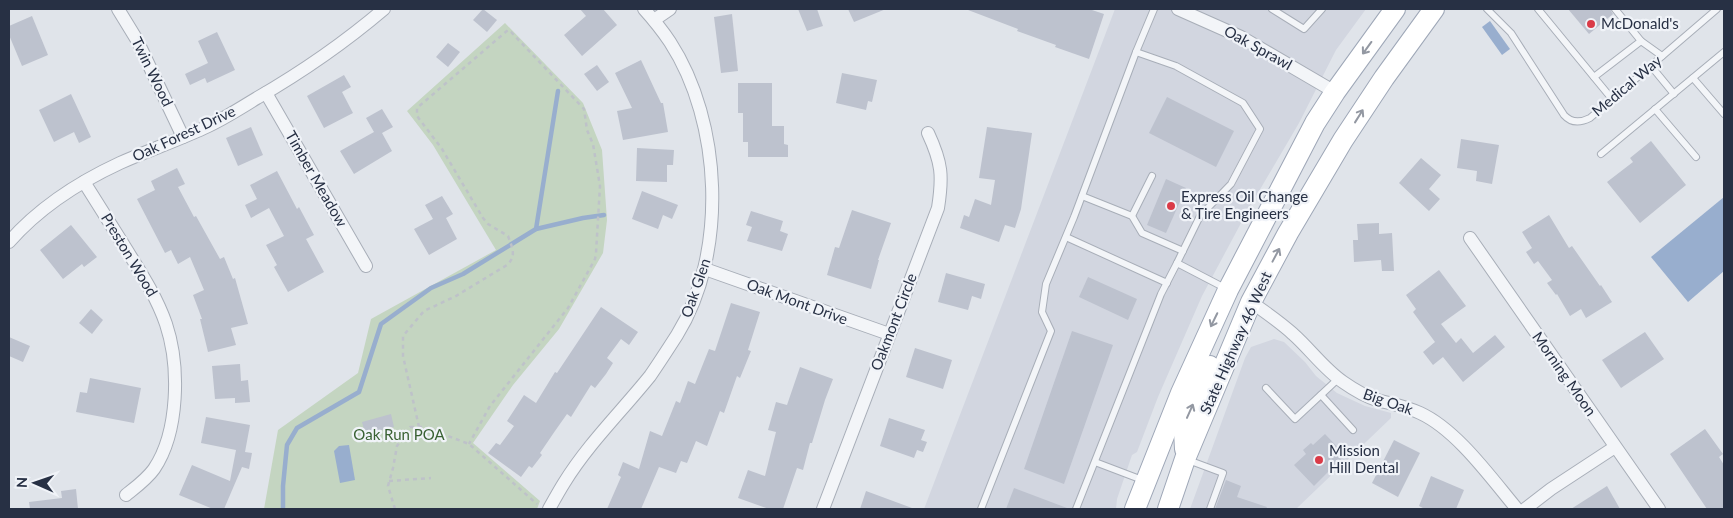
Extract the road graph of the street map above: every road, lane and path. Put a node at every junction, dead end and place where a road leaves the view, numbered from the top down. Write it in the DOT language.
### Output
graph roads {
  1 [pos="118,9"];
  2 [pos="384,9"];
  3 [pos="644,9"];
  4 [pos="670,9"];
  5 [pos="1154,9"];
  6 [pos="1178,9"];
  7 [pos="1272,9"];
  8 [pos="1322,9"];
  9 [pos="1395,9"];
  10 [pos="1434,9"];
  11 [pos="1487,9"];
  12 [pos="1500,9"];
  13 [pos="1538,9"];
  14 [pos="1615,9"];
  15 [pos="1717,9"];
  16 [pos="1199,12"];
  17 [pos="1494,14"];
  18 [pos="654,20"];
  19 [pos="1641,41"];
  20 [pos="1136,52"];
  21 [pos="1724,52"];
  22 [pos="1662,56"];
  23 [pos="1651,66"];
  24 [pos="1594,77"];
  25 [pos="1693,78"];
  26 [pos="1335,92"];
  27 [pos="266,93"];
  28 [pos="1674,94"];
  29 [pos="1612,99"];
  30 [pos="1656,109"];
  31 [pos="1724,114"];
  32 [pos="1315,123"];
  33 [pos="928,133"];
  34 [pos="183,137"];
  35 [pos="1601,154"];
  36 [pos="1696,157"];
  37 [pos="1152,176"];
  38 [pos="84,182"];
  39 [pos="1082,196"];
  40 [pos="1132,216"];
  41 [pos="1066,237"];
  42 [pos="1470,238"];
  43 [pos="9,242"];
  44 [pos="1183,251"];
  45 [pos="1177,263"];
  46 [pos="366,266"];
  47 [pos="705,269"];
  48 [pos="1167,283"];
  49 [pos="1228,290"];
  50 [pos="1250,302"];
  51 [pos="889,334"];
  52 [pos="1338,378"];
  53 [pos="1266,388"];
  54 [pos="1321,395"];
  55 [pos="419,427"];
  56 [pos="1354,430"];
  57 [pos="469,444"];
  58 [pos="1614,447"];
  59 [pos="1185,459"];
  60 [pos="1095,462"];
  61 [pos="431,478"];
  62 [pos="389,481"];
  63 [pos="1146,481"];
  64 [pos="126,495"];
  65 [pos="537,504"];
  66 [pos="395,509"];
  67 [pos="549,509"];
  68 [pos="823,509"];
  69 [pos="981,509"];
  70 [pos="1076,509"];
  71 [pos="1136,509"];
  72 [pos="1168,509"];
  73 [pos="1210,509"];
  74 [pos="1517,509"];
  75 [pos="1525,509"];
  76 [pos="1659,509"];
  1 -- 34 [label="street, Twin Wood"];
  2 -- 27 [label="street, Oak Forest Drive"];
  3 -- 18 [label="street, Oak Glen"];
  4 -- 18 [label="street"];
  5 -- 20 [label="lane"];
  6 -- 16 [label="street, Oak Sprawl"];
  7 -- 8 [label="lane"];
  9 -- 26 [label="main road, State Highway 46 West, one-way"];
  50 -- 10 [label="main road, State Highway 46 West, one-way"];
  11 -- 17 [label="lane, Medical Way"];
  12 -- 17 [label="lane"];
  13 -- 24 [label="lane"];
  14 -- 19 [label="lane"];
  15 -- 22 [label="lane, Medical Way"];
  16 -- 26 [label="street, Oak Sprawl"];
  17 -- 29 [label="lane, Medical Way"];
  18 -- 47 [label="street, Oak Glen"];
  19 -- 22 [label="lane"];
  19 -- 24 [label="lane"];
  20 -- 39 [label="lane"];
  20 -- 44 [label="lane"];
  21 -- 25 [label="lane"];
  22 -- 23 [label="lane, Medical Way"];
  23 -- 28 [label="lane"];
  23 -- 29 [label="lane, Medical Way"];
  24 -- 29 [label="lane"];
  25 -- 28 [label="lane"];
  25 -- 31 [label="lane"];
  26 -- 32 [label="main road, State Highway 46 West"];
  27 -- 34 [label="street, Oak Forest Drive"];
  27 -- 46 [label="street, Timber Meadow"];
  28 -- 30 [label="lane"];
  30 -- 35 [label="lane"];
  30 -- 36 [label="lane"];
  32 -- 49 [label="main road, State Highway 46 West"];
  32 -- 50 [label="main road"];
  33 -- 51 [label="street, Oakmont Circle"];
  34 -- 38 [label="street, Oak Forest Drive"];
  37 -- 40 [label="lane"];
  38 -- 43 [label="street, Oak Forest Drive"];
  38 -- 64 [label="street, Preston Wood"];
  39 -- 40 [label="lane"];
  39 -- 41 [label="lane"];
  40 -- 44 [label="lane"];
  41 -- 48 [label="lane"];
  41 -- 69 [label="lane"];
  42 -- 58 [label="street, Morning Moon"];
  44 -- 45 [label="lane"];
  45 -- 48 [label="lane"];
  45 -- 49 [label="lane"];
  47 -- 51 [label="street, Oak Mont Drive"];
  47 -- 67 [label="street, Oak Glen"];
  48 -- 60 [label="lane"];
  59 -- 49 [label="main road, one-way"];
  49 -- 63 [label="main road, State Highway 46 West, one-way"];
  50 -- 52 [label="street, Big Oak"];
  50 -- 59 [label="main road, State Highway 46 West"];
  51 -- 68 [label="street, Oakmont Circle"];
  52 -- 54 [label="lane"];
  52 -- 74 [label="street, Big Oak"];
  53 -- 54 [label="lane"];
  54 -- 56 [label="lane"];
  55 -- 57 [label="path"];
  55 -- 57 [label="path"];
  55 -- 62 [label="path"];
  57 -- 65 [label="path"];
  58 -- 75 [label="street"];
  58 -- 76 [label="street, Morning Moon"];
  59 -- 72 [label="main road, State Highway 46 West"];
  59 -- 73 [label="lane"];
  60 -- 63 [label="lane"];
  60 -- 70 [label="lane"];
  61 -- 62 [label="path"];
  62 -- 66 [label="path"];
  63 -- 71 [label="main road, State Highway 46 West"];
}
